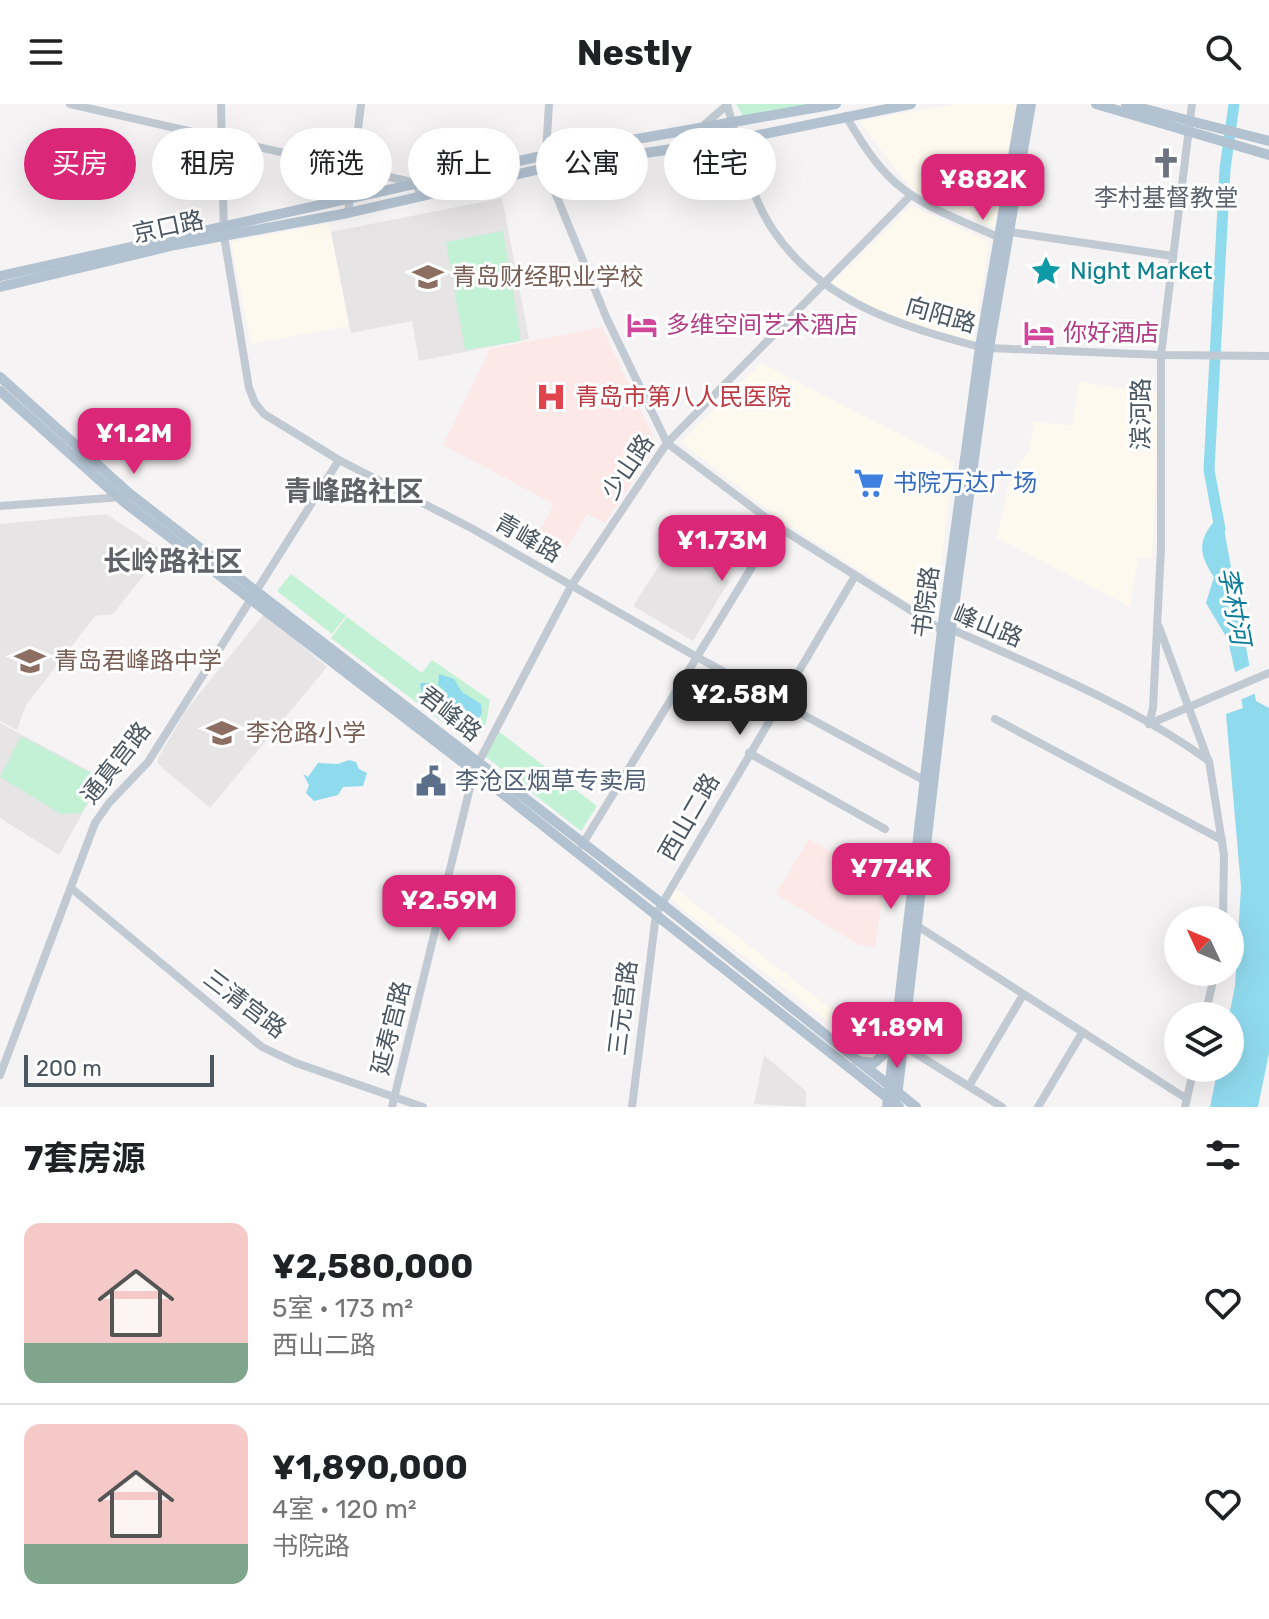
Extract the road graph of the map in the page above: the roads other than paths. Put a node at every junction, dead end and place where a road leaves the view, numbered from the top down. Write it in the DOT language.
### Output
graph roads {
  1 [pos="70,104"];
  2 [pos="221,104"];
  3 [pos="361,104"];
  4 [pos="549,104"];
  5 [pos="727,104"];
  6 [pos="836,104"];
  7 [pos="911,104"];
  8 [pos="1022,104"];
  9 [pos="1031,104"];
  10 [pos="1096,104"];
  11 [pos="1126,104"];
  12 [pos="1192,104"];
  13 [pos="846,116"];
  14 [pos="734,123"];
  15 [pos="1193,127"];
  16 [pos="168,128"];
  17 [pos="221,128"];
  18 [pos="358,128"];
  19 [pos="548,128"];
  20 [pos="700,128"];
  21 [pos="705,128"];
  22 [pos="736,128"];
  23 [pos="776,131"];
  24 [pos="1269,141"];
  25 [pos="1269,155"];
  26 [pos="909,197"];
  27 [pos="223,200"];
  28 [pos="336,200"];
  29 [pos="350,200"];
  30 [pos="408,200"];
  31 [pos="558,200"];
  32 [pos="759,200"];
  33 [pos="348,213"];
  34 [pos="224,224"];
  35 [pos="1010,232"];
  36 [pos="224,236"];
  37 [pos="998,237"];
  38 [pos="1173,256"];
  39 [pos="0,276"];
  40 [pos="823,285"];
  41 [pos="0,287"];
  42 [pos="984,347"];
  43 [pos="1166,355"];
  44 [pos="1268,356"];
  45 [pos="0,377"];
  46 [pos="0,391"];
  47 [pos="667,443"];
  48 [pos="339,460"];
  49 [pos="125,496"];
  50 [pos="0,506"];
  51 [pos="777,526"];
  52 [pos="855,576"];
  53 [pos="571,586"];
  54 [pos="254,593"];
  55 [pos="1158,622"];
  56 [pos="946,629"];
  57 [pos="695,656"];
  58 [pos="1269,673"];
  59 [pos="779,702"];
  60 [pos="1189,708"];
  61 [pos="995,719"];
  62 [pos="1149,724"];
  63 [pos="749,753"];
  64 [pos="1209,761"];
  65 [pos="476,766"];
  66 [pos="929,783"];
  67 [pos="885,829"];
  68 [pos="1222,840"];
  69 [pos="580,848"];
  70 [pos="71,888"];
  71 [pos="1223,906"];
  72 [pos="659,909"];
  73 [pos="916,925"];
  74 [pos="1023,995"];
  75 [pos="1082,1033"];
  76 [pos="897,1046"];
  77 [pos="857,1061"];
  78 [pos="0,1075"];
  79 [pos="1191,1082"];
  80 [pos="887,1085"];
  81 [pos="969,1086"];
  82 [pos="393,1102"];
  83 [pos="894,1103"];
  84 [pos="1186,1103"];
  85 [pos="423,1107"];
  86 [pos="632,1107"];
  87 [pos="916,1107"];
  88 [pos="1002,1107"];
  89 [pos="1038,1107"];
  1 -- 16 [label="street"];
  2 -- 17 [label="street, 青峰路"];
  3 -- 18 [label="street"];
  4 -- 19 [label="street"];
  5 -- 14 [label="street, 向阳路"];
  5 -- 20 [label="street"];
  6 -- 14 [label="main road, 京口路"];
  7 -- 13 [label="main road, 京口路"];
  8 -- 37 [label="main road, 书院路"];
  9 -- 35 [label="main road, 书院路"];
  10 -- 15 [label="main road"];
  11 -- 15 [label="main road"];
  12 -- 15 [label="street, 滨河路"];
  13 -- 23 [label="main road, 京口路"];
  13 -- 26 [label="street"];
  14 -- 21 [label="main road, 京口路"];
  14 -- 22 [label="street, 向阳路"];
  15 -- 24 [label="main road, bridge"];
  15 -- 25 [label="main road"];
  15 -- 38 [label="street, 滨河路"];
  26 -- 37 [label="street"];
  26 -- 40 [label="street, 少山路"];
  27 -- 34 [label="street, 青峰路"];
  28 -- 34 [label="main road, 京口路"];
  29 -- 33 [label="street"];
  30 -- 33 [label="main road, 京口路"];
  31 -- 47 [label="street, 峰山路"];
  32 -- 40 [label="street, 向阳路"];
  33 -- 36 [label="main road, 京口路"];
  34 -- 36 [label="street, 青峰路"];
  34 -- 39 [label="main road, 京口路"];
  35 -- 38 [label="street"];
  35 -- 42 [label="main road, 书院路"];
  36 -- 41 [label="main road, 京口路"];
  36 -- 48 [label="street, 青峰路"];
  37 -- 42 [label="main road, 书院路"];
  38 -- 43 [label="street, 滨河路"];
  40 -- 42 [label="street, 向阳路"];
  40 -- 47 [label="street, 少山路"];
  42 -- 43 [label="street, 向阳路"];
  42 -- 56 [label="main road, 书院路"];
  43 -- 44 [label="street, 向阳路"];
  43 -- 55 [label="street, 滨河路"];
  45 -- 49 [label="main road, 君峰路"];
  46 -- 49 [label="main road, 君峰路"];
  47 -- 51 [label="street, 峰山路"];
  47 -- 53 [label="street, 少山路"];
  48 -- 53 [label="street, 青峰路"];
  48 -- 54 [label="street, 通真宫路"];
  49 -- 50 [label="street"];
  49 -- 54 [label="main road, 君峰路"];
  51 -- 52 [label="street, 峰山路"];
  51 -- 57 [label="street"];
  52 -- 56 [label="street, 峰山路"];
  52 -- 59 [label="street, 西山二路"];
  53 -- 57 [label="street, 青峰路"];
  53 -- 65 [label="street, 少山路"];
  54 -- 65 [label="main road, 君峰路"];
  54 -- 70 [label="street, 通真宫路"];
  55 -- 60 [label="street"];
  55 -- 62 [label="street, 滨河路"];
  56 -- 62 [label="street, 峰山路"];
  56 -- 66 [label="main road, 书院路"];
  57 -- 59 [label="street, 青峰路"];
  57 -- 69 [label="street"];
  58 -- 60 [label="street"];
  59 -- 63 [label="street, 西山二路"];
  59 -- 66 [label="street, 青峰路"];
  60 -- 62 [label="street"];
  60 -- 64 [label="street"];
  61 -- 68 [label="street"];
  62 -- 64 [label="street, 峰山路"];
  63 -- 67 [label="street"];
  63 -- 72 [label="street, 西山二路"];
  64 -- 68 [label="street"];
  65 -- 69 [label="main road, 君峰路"];
  65 -- 82 [label="street, 延寿宫路"];
  66 -- 73 [label="main road, 书院路"];
  66 -- 76 [label="main road, 书院路"];
  68 -- 71 [label="street"];
  69 -- 72 [label="main road, 君峰路"];
  70 -- 78 [label="street, 通真宫路"];
  70 -- 82 [label="street, 三清宫路"];
  72 -- 77 [label="main road, 君峰路"];
  72 -- 83 [label="main road, 君峰路"];
  72 -- 86 [label="street, 三元宫路"];
  73 -- 74 [label="street"];
  73 -- 76 [label="main road, 书院路"];
  74 -- 75 [label="street"];
  74 -- 81 [label="street"];
  75 -- 84 [label="street"];
  75 -- 89 [label="street"];
  76 -- 77 [label="main road"];
  76 -- 80 [label="main road, 书院路"];
  76 -- 81 [label="street"];
  76 -- 83 [label="main road, 书院路"];
  77 -- 80 [label="main road, 君峰路"];
  79 -- 84 [label="street"];
  80 -- 83 [label="main road, 书院路"];
  81 -- 88 [label="street"];
  82 -- 85 [label="street, 三清宫路"];
  83 -- 87 [label="main road, 君峰路"];
}
